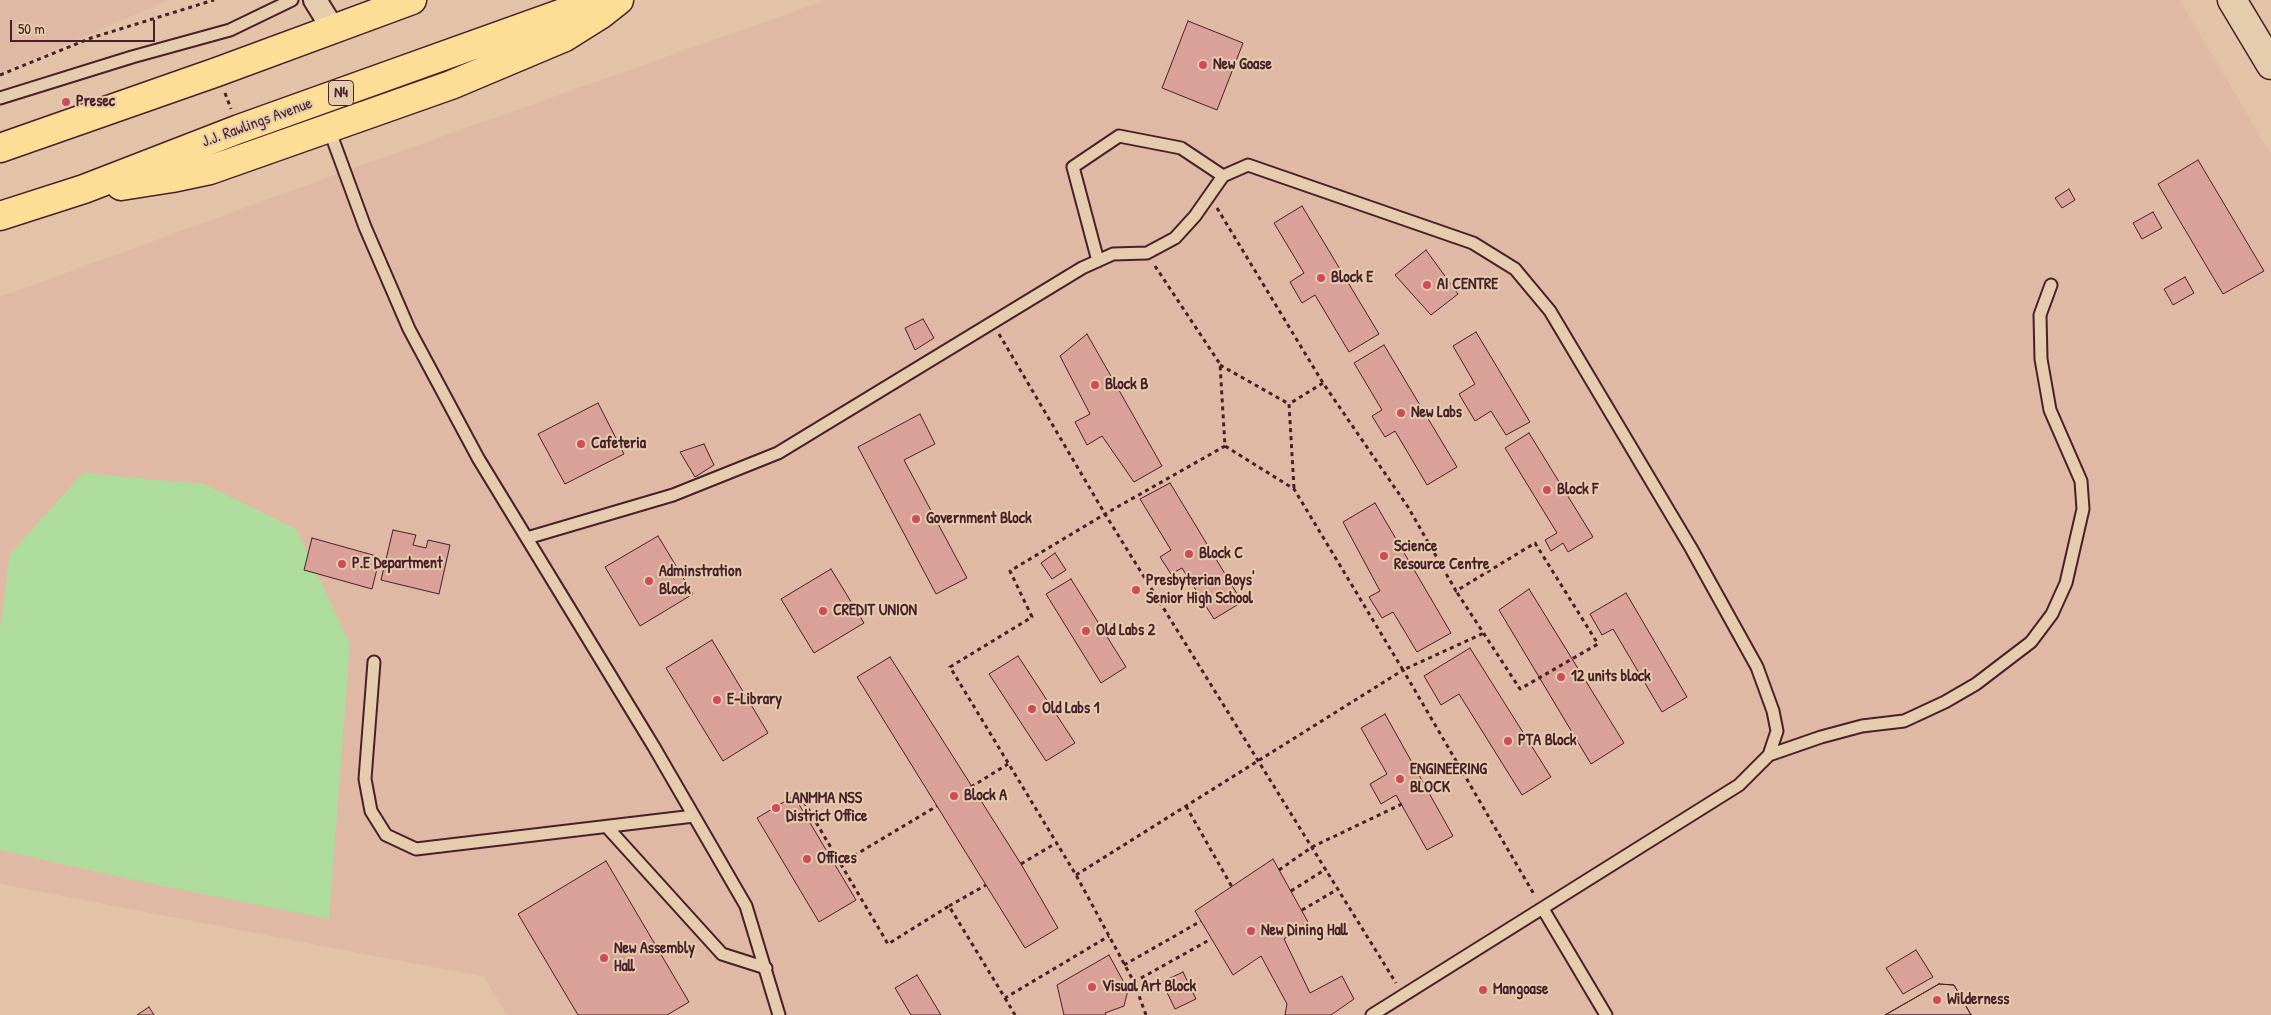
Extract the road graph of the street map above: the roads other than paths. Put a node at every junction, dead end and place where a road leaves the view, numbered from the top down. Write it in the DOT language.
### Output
graph roads {
  1 [pos="292,0"];
  2 [pos="315,0"];
  3 [pos="412,0"];
  4 [pos="599,0"];
  5 [pos="619,0"];
  6 [pos="2232,0"];
  7 [pos="333,29"];
  8 [pos="2270,62"];
  9 [pos="0,98"];
  10 [pos="329,129"];
  11 [pos="0,148"];
  12 [pos="1223,176"];
  13 [pos="84,189"];
  14 [pos="0,216"];
  15 [pos="1098,261"];
  16 [pos="2050,285"];
  17 [pos="527,538"];
  18 [pos="374,662"];
  19 [pos="1769,755"];
  20 [pos="694,816"];
  21 [pos="606,827"];
  22 [pos="1543,909"];
  23 [pos="766,968"];
  24 [pos="779,1015"];
  25 [pos="1372,1015"];
  26 [pos="1606,1015"];
  1 -- 9 [label="lane"];
  2 -- 7 [label="street"];
  3 -- 7 [label="highway"];
  4 -- 13 [label="highway, J.J. Rawlings Avenue / N4"];
  5 -- 10 [label="highway"];
  6 -- 8 [label="street"];
  7 -- 11 [label="highway"];
  10 -- 13 [label="highway"];
  10 -- 17 [label="lane"];
  12 -- 15 [label="lane"];
  12 -- 15 [label="lane"];
  12 -- 19 [label="lane"];
  13 -- 14 [label="highway, J.J. Rawlings Avenue / N4"];
  15 -- 17 [label="lane"];
  16 -- 19 [label="lane"];
  17 -- 20 [label="lane"];
  18 -- 21 [label="lane"];
  19 -- 22 [label="lane"];
  20 -- 21 [label="lane"];
  20 -- 23 [label="lane"];
  21 -- 23 [label="lane"];
  22 -- 25 [label="lane"];
  22 -- 26 [label="lane"];
  23 -- 24 [label="lane"];
}
